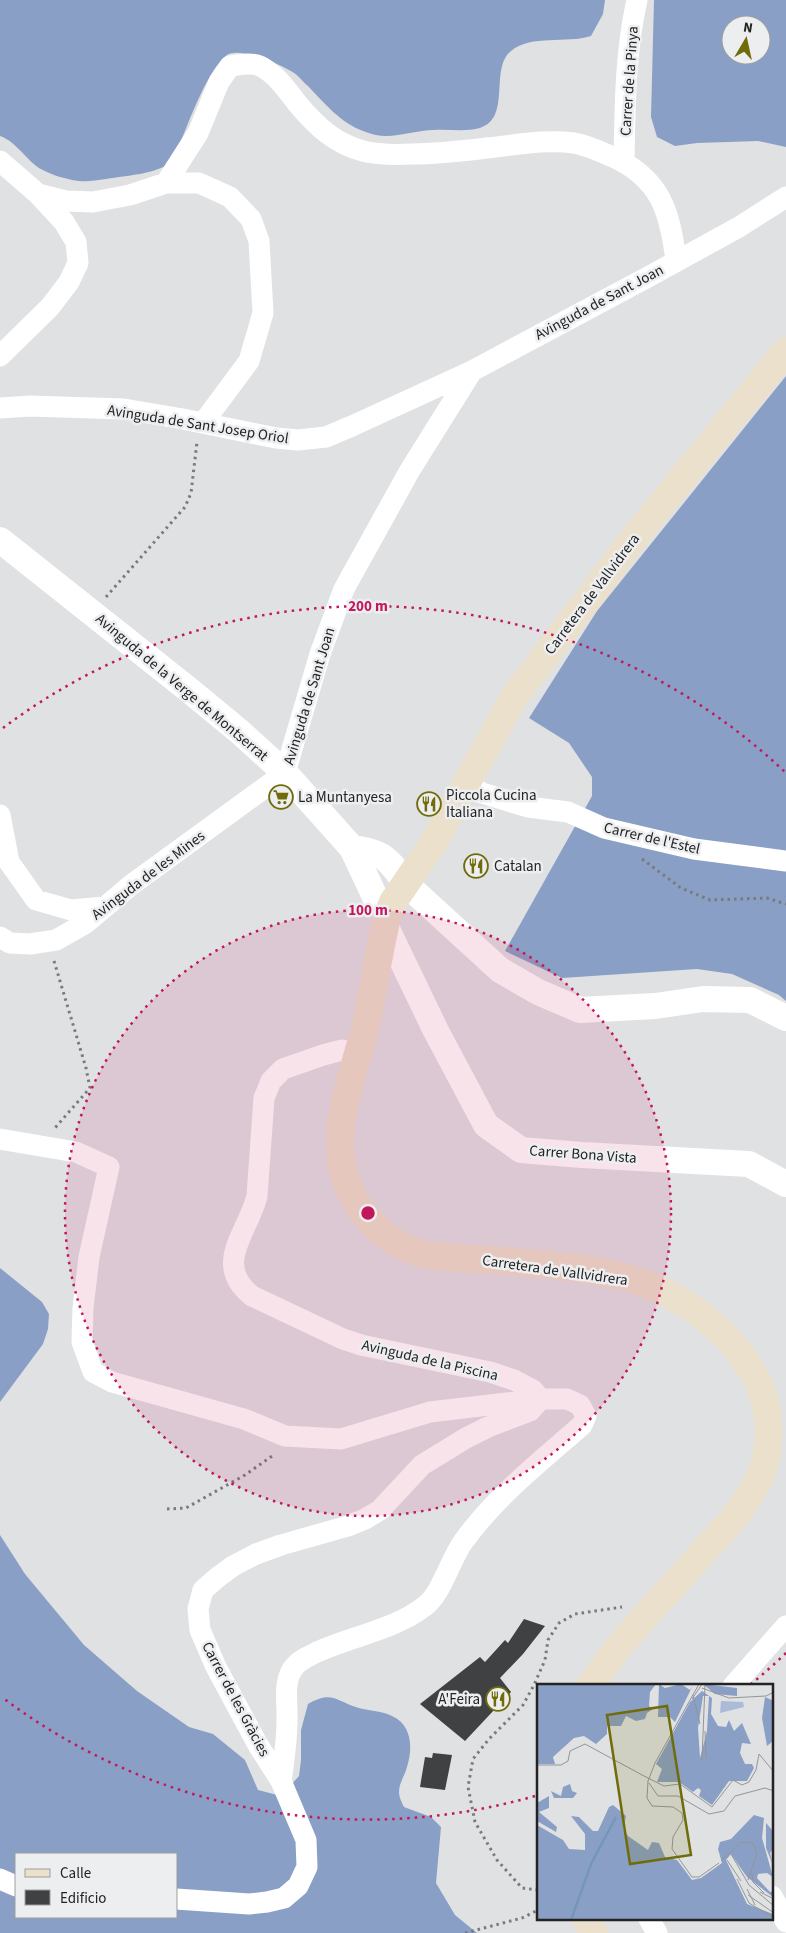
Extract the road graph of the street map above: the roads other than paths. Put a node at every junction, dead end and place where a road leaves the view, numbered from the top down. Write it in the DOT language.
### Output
graph roads {
  1 [pos="637,0"];
  2 [pos="0,160"];
  3 [pos="624,162"];
  4 [pos="166,183"];
  5 [pos="38,194"];
  6 [pos="786,198"];
  7 [pos="676,260"];
  8 [pos="786,351"];
  9 [pos="0,356"];
  10 [pos="472,370"];
  11 [pos="0,408"];
  12 [pos="203,423"];
  13 [pos="0,540"];
  14 [pos="285,774"];
  15 [pos="466,783"];
  16 [pos="0,815"];
  17 [pos="352,848"];
  18 [pos="786,861"];
  19 [pos="406,884"];
  20 [pos="105,907"];
  21 [pos="387,917"];
  22 [pos="0,937"];
  23 [pos="786,1018"];
  24 [pos="357,1053"];
  25 [pos="0,1138"];
  26 [pos="786,1184"];
  27 [pos="540,1399"];
  28 [pos="786,1626"];
  29 [pos="591,1684"];
  30 [pos="735,1684"];
  31 [pos="281,1781"];
  32 [pos="0,1879"];
  33 [pos="15,1886"];
  34 [pos="178,1899"];
  35 [pos="774,1900"];
  36 [pos="587,1920"];
  37 [pos="650,1920"];
  38 [pos="786,1922"];
  39 [pos="594,1933"];
  40 [pos="657,1933"];
  1 -- 3 [label="street, Carrer de la Pinya"];
  2 -- 5 [label="street"];
  3 -- 4 [label="street, Avinguda de Sant Joan"];
  3 -- 7 [label="street, Avinguda de Sant Joan"];
  4 -- 5 [label="street"];
  4 -- 12 [label="street"];
  5 -- 9 [label="street"];
  6 -- 7 [label="street"];
  7 -- 10 [label="street, Avinguda de Sant Joan"];
  8 -- 15 [label="main road, Carretera de Vallvidrera"];
  10 -- 12 [label="street, Avinguda de Sant Josep Oriol"];
  10 -- 14 [label="street, Avinguda de Sant Joan"];
  11 -- 12 [label="street, Avinguda de Sant Josep Oriol"];
  13 -- 14 [label="street, Avinguda de la Verge de Montserrat"];
  14 -- 17 [label="street, Avinguda de la Verge de Montserrat"];
  14 -- 20 [label="street, Avinguda de les Mines"];
  15 -- 18 [label="street, Carrer de l'Estel"];
  15 -- 19 [label="main road, Carretera de Vallvidrera"];
  16 -- 20 [label="street"];
  17 -- 19 [label="street"];
  17 -- 21 [label="street, Carrer Bona Vista"];
  19 -- 21 [label="main road, Carretera de Vallvidrera"];
  19 -- 23 [label="street"];
  20 -- 22 [label="street, Avinguda de les Mines"];
  21 -- 24 [label="main road, Carretera de Vallvidrera"];
  21 -- 26 [label="street, Carrer Bona Vista"];
  24 -- 27 [label="street, Avinguda de la Piscina"];
  24 -- 29 [label="main road, Carretera de Vallvidrera"];
  25 -- 27 [label="street, Avinguda de la Piscina"];
  27 -- 31 [label="street"];
  27 -- 31 [label="street, Carrer de les Gràcies"];
  28 -- 30 [label="street"];
  31 -- 34 [label="street"];
  32 -- 33 [label="street"];
  35 -- 38 [label="street"];
  36 -- 39 [label="main road"];
  37 -- 40 [label="street"];
}
